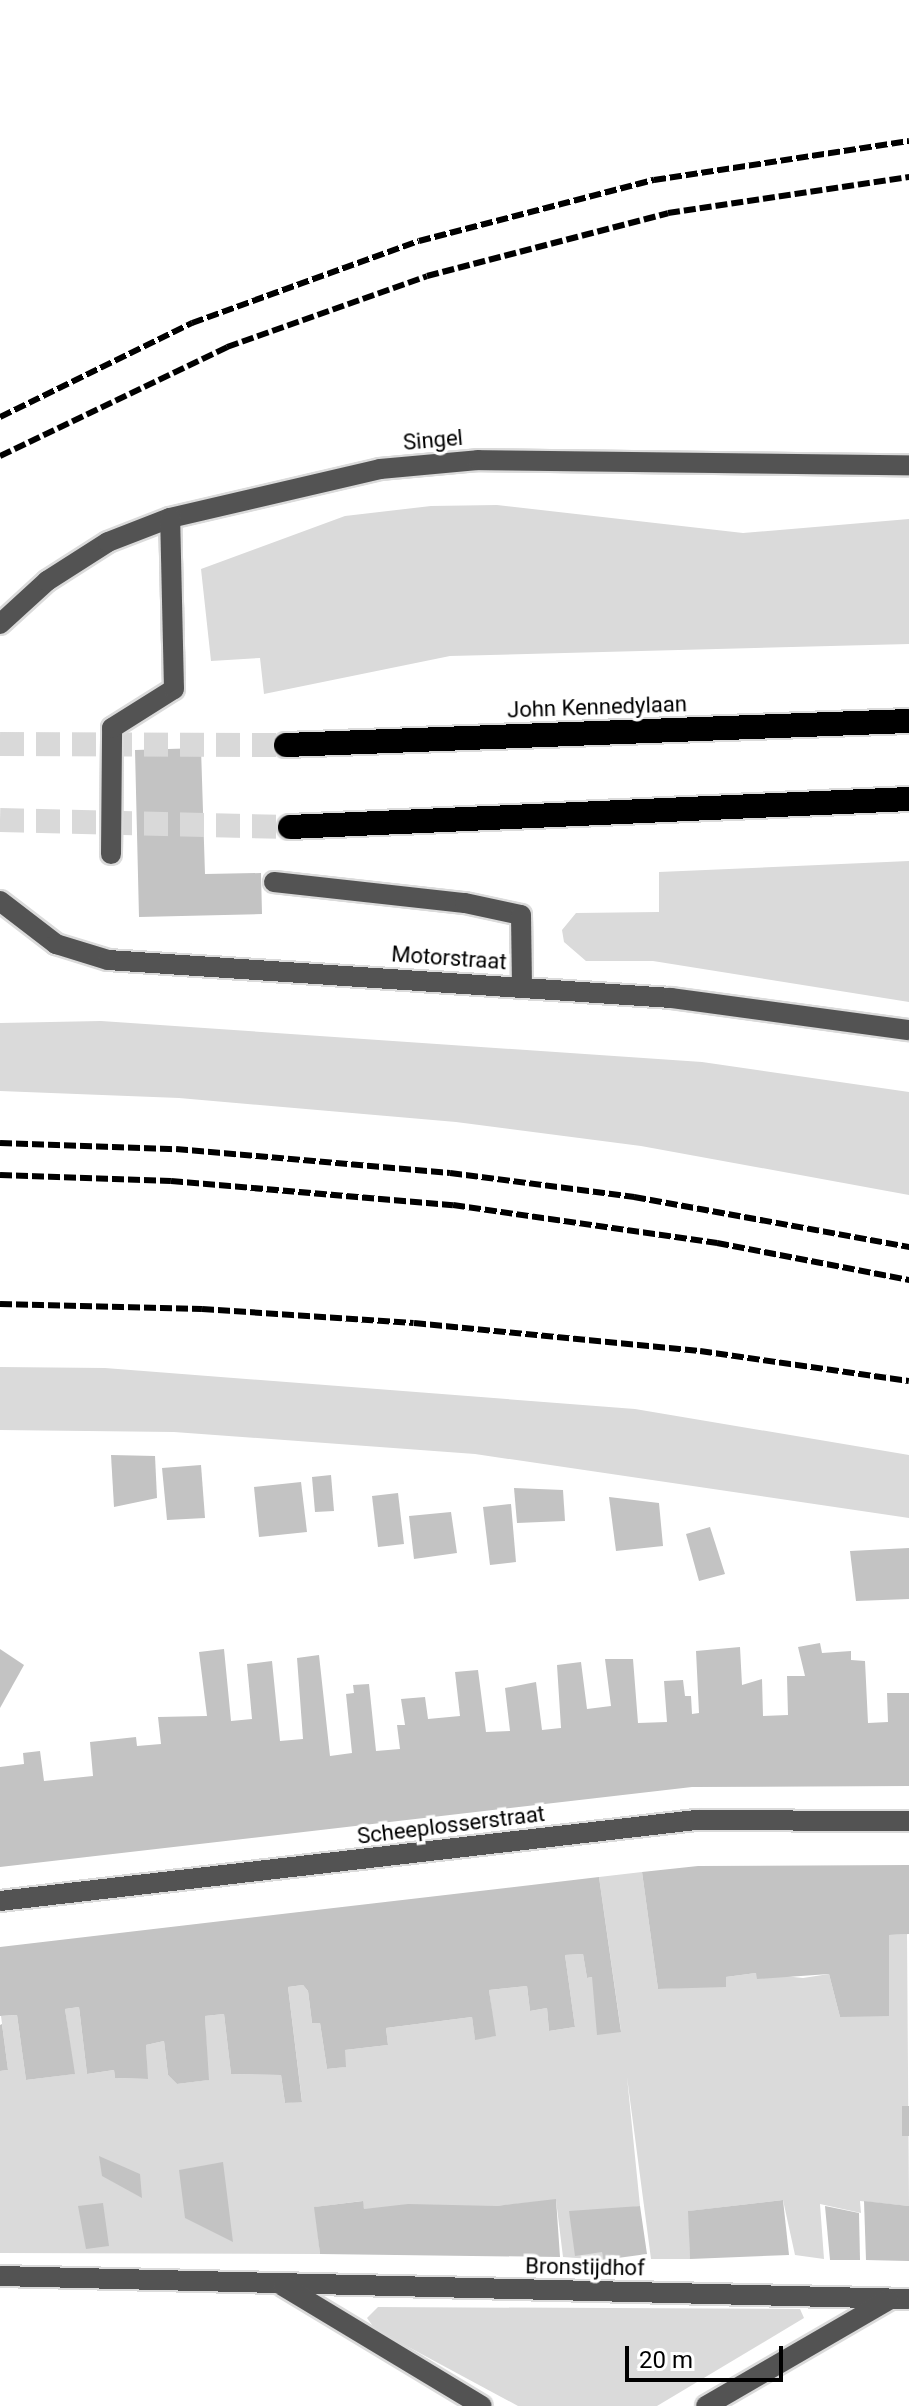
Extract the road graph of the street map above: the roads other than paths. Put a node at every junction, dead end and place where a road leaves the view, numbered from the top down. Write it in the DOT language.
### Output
graph roads {
  1 [pos="909,465"];
  2 [pos="170,518"];
  3 [pos="0,624"];
  4 [pos="909,721"];
  5 [pos="286,745"];
  6 [pos="909,799"];
  7 [pos="290,827"];
  8 [pos="111,854"];
  9 [pos="274,882"];
  10 [pos="0,901"];
  11 [pos="522,988"];
  12 [pos="909,1030"];
  13 [pos="909,1821"];
  14 [pos="0,1901"];
  15 [pos="0,2276"];
  16 [pos="280,2284"];
  17 [pos="900,2299"];
  18 [pos="482,2406"];
  19 [pos="706,2406"];
  1 -- 2 [label="street, Singel"];
  2 -- 3 [label="street, Singel"];
  2 -- 8 [label="street"];
  4 -- 5 [label="highway, John Kennedylaan"];
  6 -- 7 [label="highway"];
  9 -- 11 [label="street"];
  10 -- 11 [label="street, Motorstraat"];
  11 -- 12 [label="street, Motorstraat"];
  13 -- 14 [label="street, Scheeplosserstraat"];
  15 -- 16 [label="street, Bronstijdhof"];
  16 -- 17 [label="street, Bronstijdhof"];
  16 -- 18 [label="street, Bronstijdhof"];
  17 -- 19 [label="street, Bronstijdhof"];
}
